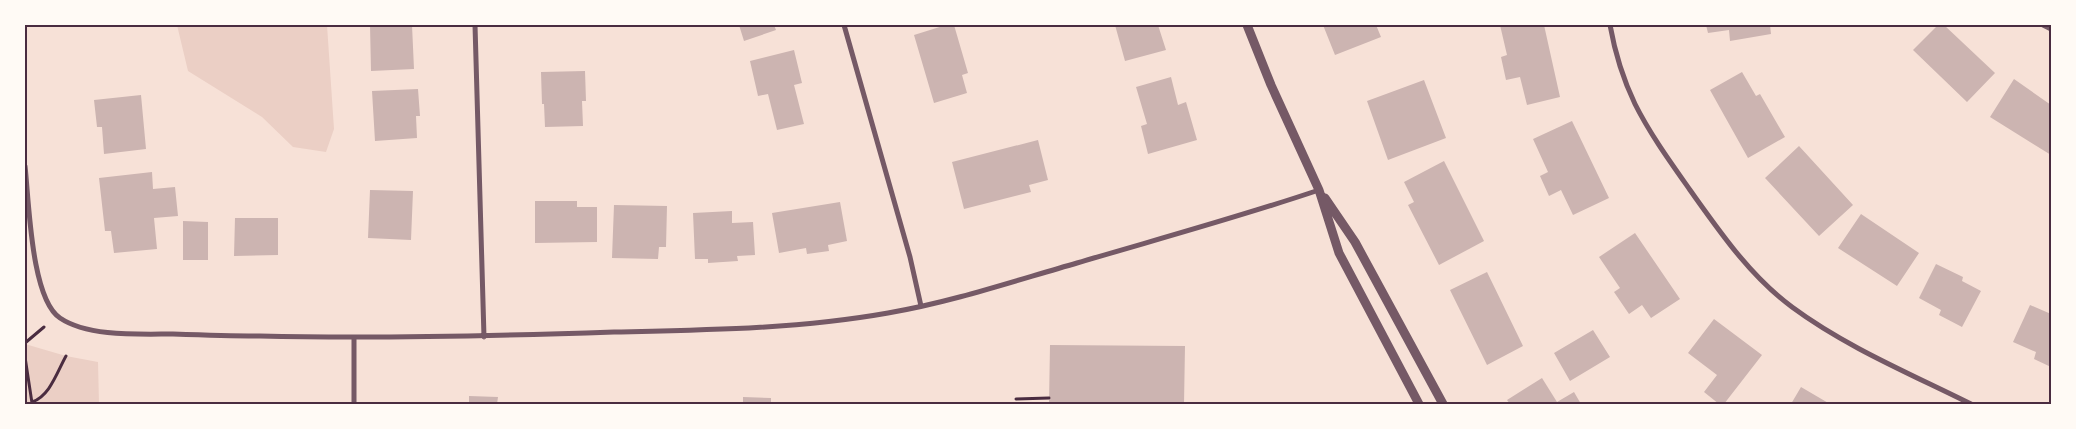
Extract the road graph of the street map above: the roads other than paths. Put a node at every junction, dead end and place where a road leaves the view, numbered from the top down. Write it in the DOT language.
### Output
graph roads {
  1 [pos="474,25"];
  2 [pos="844,25"];
  3 [pos="1247,25"];
  4 [pos="1610,25"];
  5 [pos="2043,25"];
  6 [pos="2051,29"];
  7 [pos="25,166"];
  8 [pos="1319,190"];
  9 [pos="921,306"];
  10 [pos="484,336"];
  11 [pos="354,338"];
  12 [pos="354,404"];
  13 [pos="1419,404"];
  14 [pos="1444,404"];
  15 [pos="1971,404"];
  1 -- 10 [label="street"];
  2 -- 9 [label="street"];
  3 -- 8 [label="street"];
  4 -- 15 [label="street"];
  5 -- 6 [label="street"];
  7 -- 11 [label="street"];
  8 -- 9 [label="street"];
  8 -- 13 [label="street"];
  8 -- 14 [label="street"];
  9 -- 10 [label="street"];
  10 -- 11 [label="street"];
  11 -- 12 [label="street"];
}
